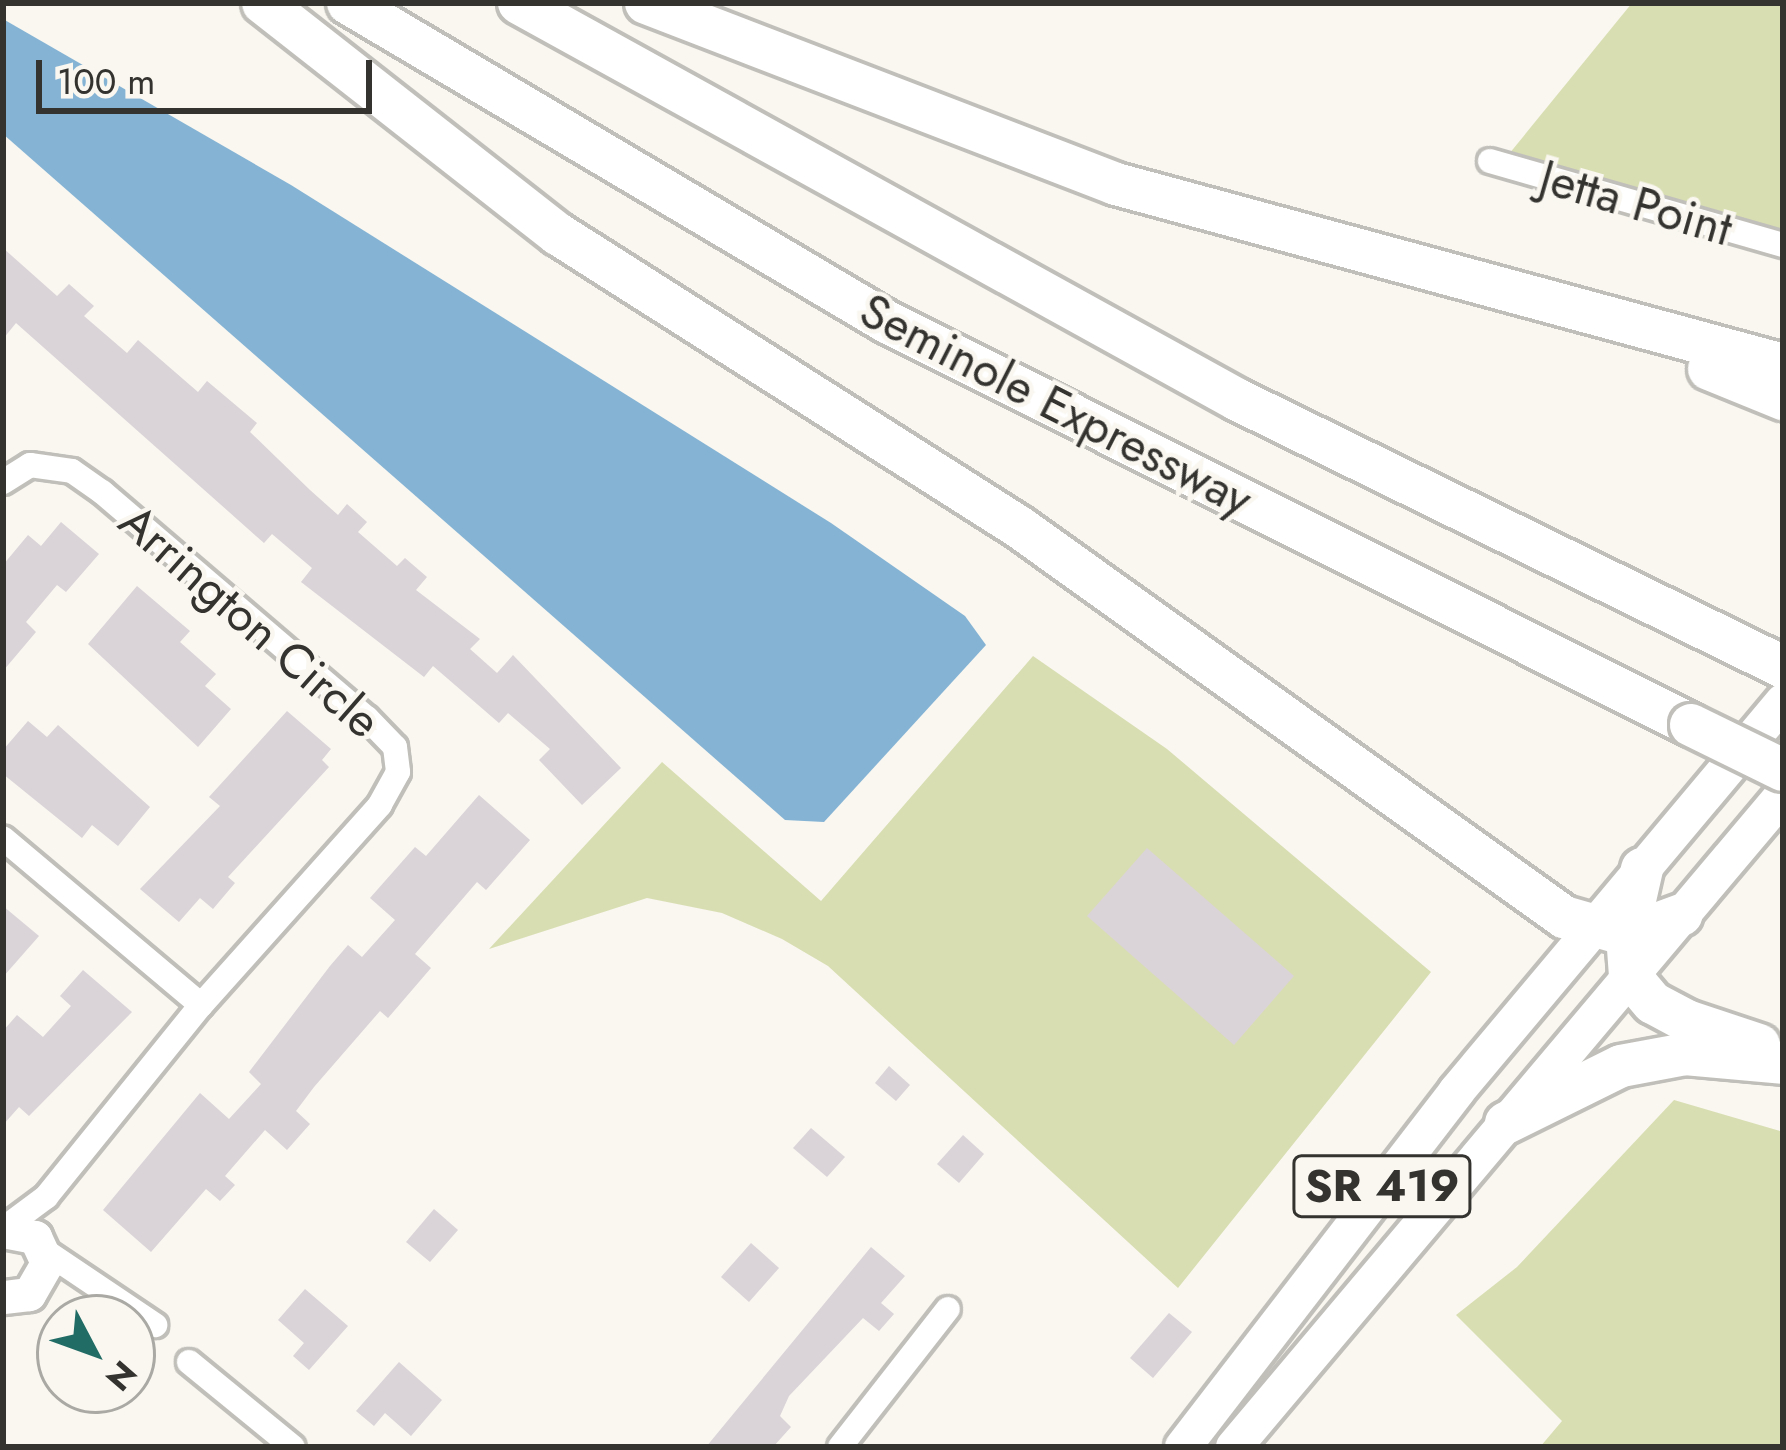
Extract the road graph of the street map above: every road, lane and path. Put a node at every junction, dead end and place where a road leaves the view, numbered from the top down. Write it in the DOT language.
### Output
graph roads {
  1 [pos="262,3"];
  2 [pos="348,3"];
  3 [pos="519,3"];
  4 [pos="646,3"];
  5 [pos="1490,161"];
  6 [pos="1783,245"];
  7 [pos="1517,297"];
  8 [pos="1783,365"];
  9 [pos="1783,399"];
  10 [pos="3,482"];
  11 [pos="1768,660"];
  12 [pos="1783,702"];
  13 [pos="1783,770"];
  14 [pos="1783,795"];
  15 [pos="3,838"];
  16 [pos="1642,869"];
  17 [pos="1682,915"];
  18 [pos="1615,947"];
  19 [pos="202,1005"];
  20 [pos="1783,1053"];
  21 [pos="1783,1063"];
  22 [pos="1506,1123"];
  23 [pos="46,1198"];
  24 [pos="3,1230"];
  25 [pos="43,1247"];
  26 [pos="111,1294"];
  27 [pos="3,1297"];
  28 [pos="948,1309"];
  29 [pos="189,1362"];
  30 [pos="293,1447"];
  31 [pos="840,1447"];
  32 [pos="1184,1447"];
  33 [pos="1234,1447"];
  1 -- 18 [label="highway"];
  2 -- 13 [label="highway, Seminole Expressway, bridge"];
  3 -- 11 [label="highway, Seminole Expressway"];
  4 -- 7 [label="highway"];
  5 -- 6 [label="street, Jetta Point"];
  7 -- 8 [label="highway"];
  7 -- 9 [label="highway"];
  10 -- 19 [label="street, Arrington Circle"];
  12 -- 16 [label="main road"];
  14 -- 17 [label="main road"];
  15 -- 19 [label="street"];
  16 -- 18 [label="highway"];
  17 -- 18 [label="highway"];
  18 -- 20 [label="highway"];
  18 -- 22 [label="main road, SR 419"];
  18 -- 32 [label="main road, SR 419"];
  19 -- 23 [label="street, Arrington Circle"];
  21 -- 22 [label="highway"];
  22 -- 33 [label="main road, SR 419"];
  23 -- 24 [label="street, Arrington Circle"];
  23 -- 25 [label="street"];
  24 -- 25 [label="street"];
  25 -- 26 [label="street"];
  25 -- 27 [label="street"];
  28 -- 31 [label="street"];
  29 -- 30 [label="street"];
}
